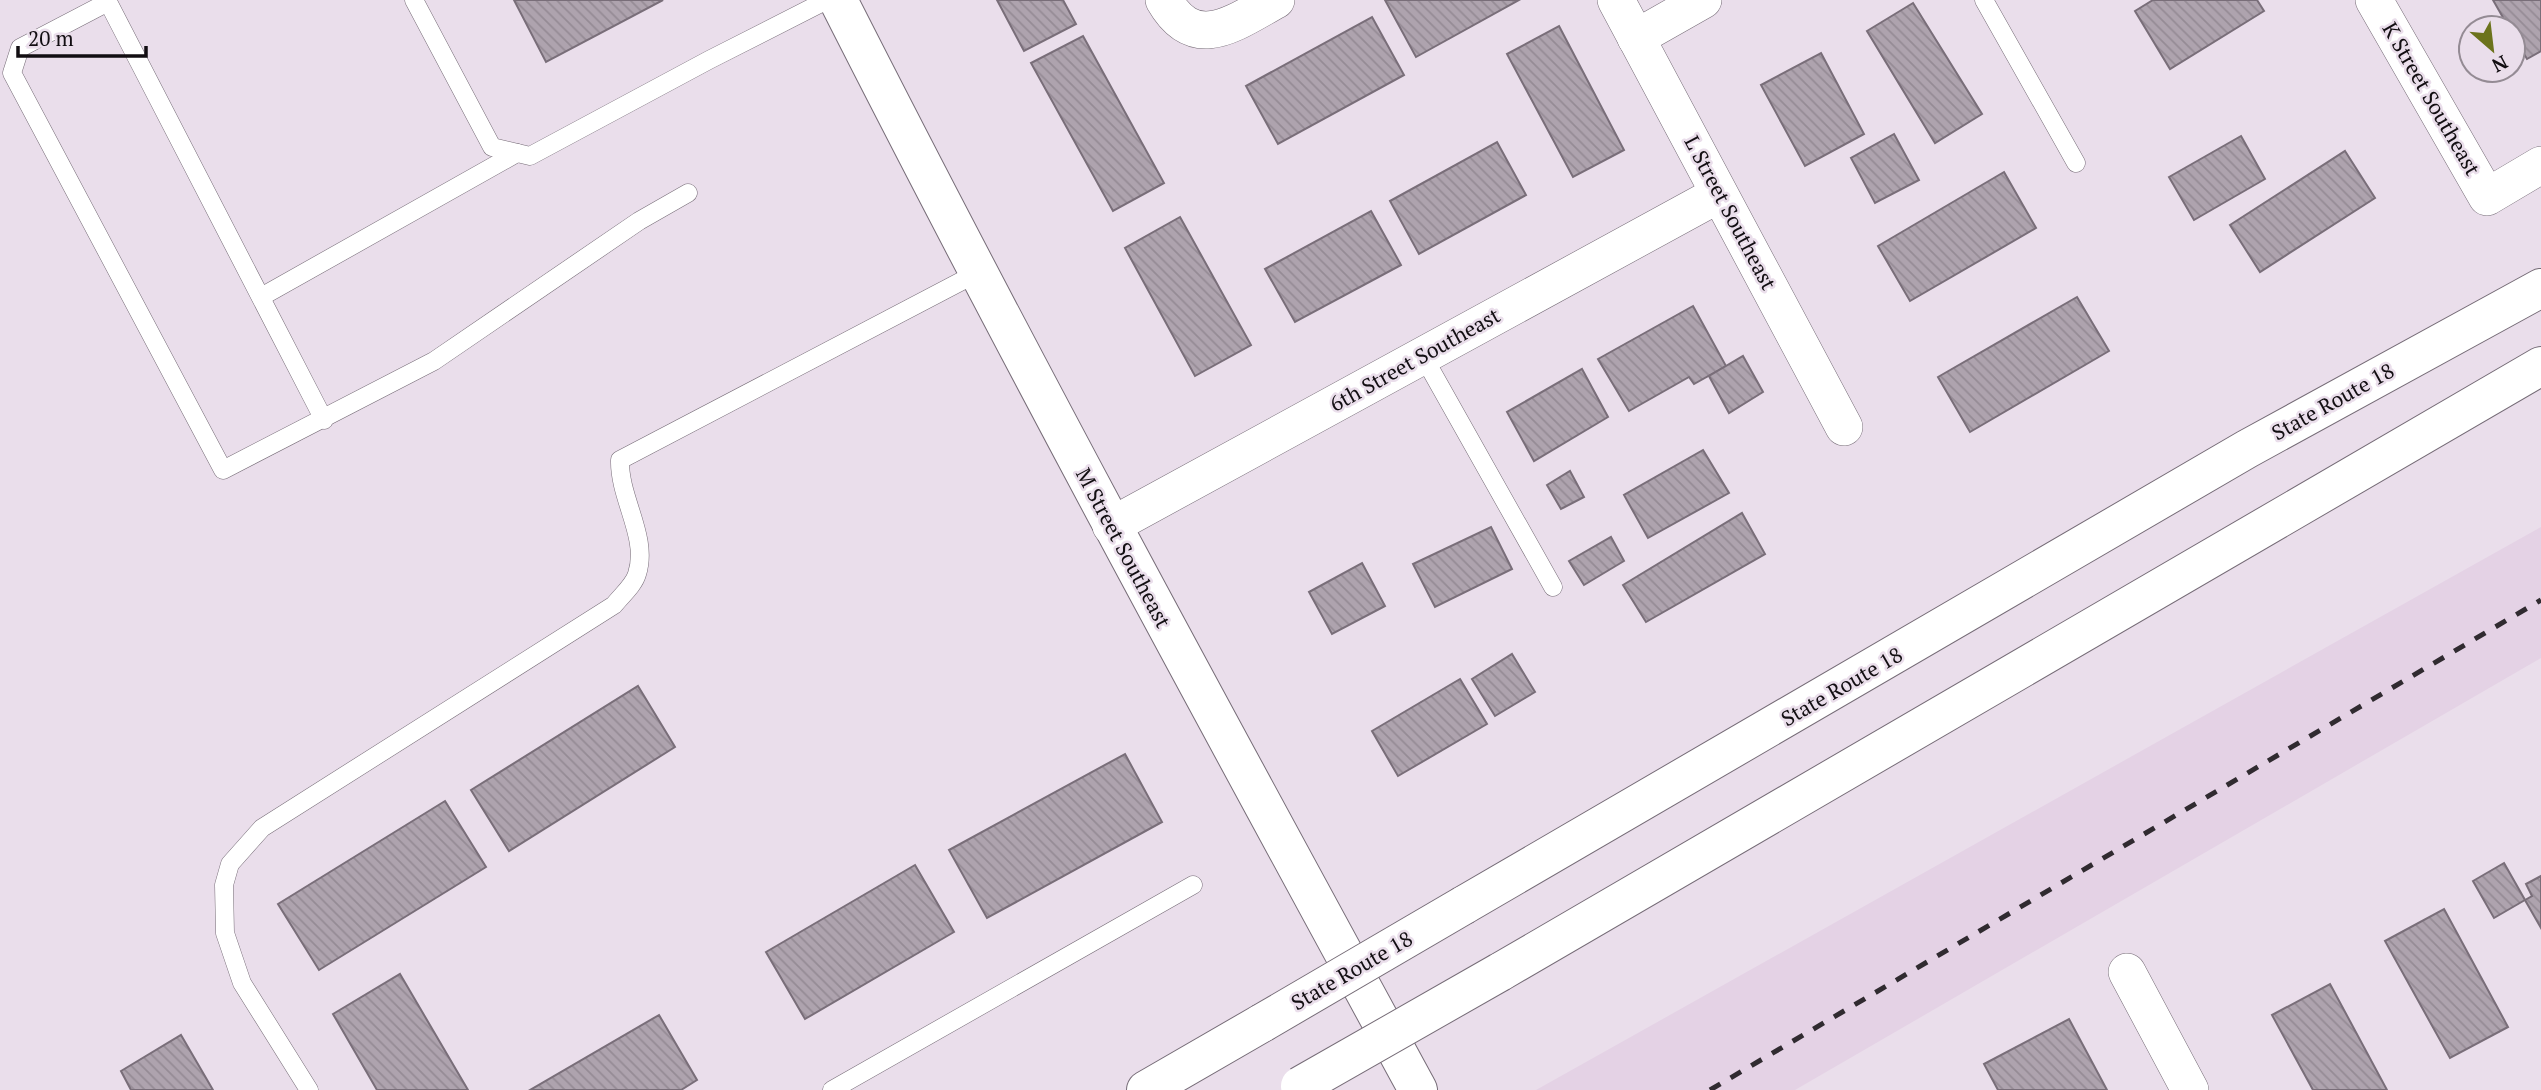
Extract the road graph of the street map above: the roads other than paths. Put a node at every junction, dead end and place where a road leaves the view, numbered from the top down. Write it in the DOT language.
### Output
graph roads {
  1 [pos="414,0"];
  2 [pos="827,0"];
  3 [pos="838,0"];
  4 [pos="1164,0"];
  5 [pos="1276,0"];
  6 [pos="1615,0"];
  7 [pos="1703,0"];
  8 [pos="1984,0"];
  9 [pos="2374,0"];
  10 [pos="108,1"];
  11 [pos="1636,38"];
  12 [pos="517,153"];
  13 [pos="2076,163"];
  14 [pos="2541,165"];
  15 [pos="688,193"];
  16 [pos="1719,194"];
  17 [pos="977,273"];
  18 [pos="2541,288"];
  19 [pos="261,297"];
  20 [pos="1423,356"];
  21 [pos="2541,366"];
  22 [pos="324,420"];
  23 [pos="1844,427"];
  24 [pos="1111,526"];
  25 [pos="1553,587"];
  26 [pos="1193,885"];
  27 [pos="2127,972"];
  28 [pos="1297,1088"];
  29 [pos="309,1090"];
  30 [pos="832,1090"];
  31 [pos="1146,1090"];
  32 [pos="1418,1090"];
  33 [pos="2190,1090"];
  1 -- 12 [label="lane"];
  2 -- 12 [label="lane"];
  3 -- 17 [label="main road, M Street Southeast"];
  4 -- 5 [label="street"];
  6 -- 11 [label="street, L Street Southeast"];
  7 -- 11 [label="street"];
  8 -- 13 [label="lane"];
  9 -- 14 [label="street, K Street Southeast"];
  10 -- 19 [label="lane"];
  10 -- 22 [label="lane"];
  11 -- 16 [label="street, L Street Southeast"];
  12 -- 19 [label="lane"];
  15 -- 22 [label="lane"];
  16 -- 20 [label="street, 6th Street Southeast"];
  16 -- 23 [label="street, L Street Southeast"];
  17 -- 24 [label="main road, M Street Southeast"];
  17 -- 29 [label="lane"];
  18 -- 31 [label="main road, State Route 18, bridge"];
  19 -- 22 [label="lane"];
  20 -- 24 [label="street, 6th Street Southeast"];
  20 -- 25 [label="lane"];
  21 -- 28 [label="main road, bridge"];
  24 -- 32 [label="main road, M Street Southeast"];
  26 -- 30 [label="lane"];
  27 -- 33 [label="street"];
}
